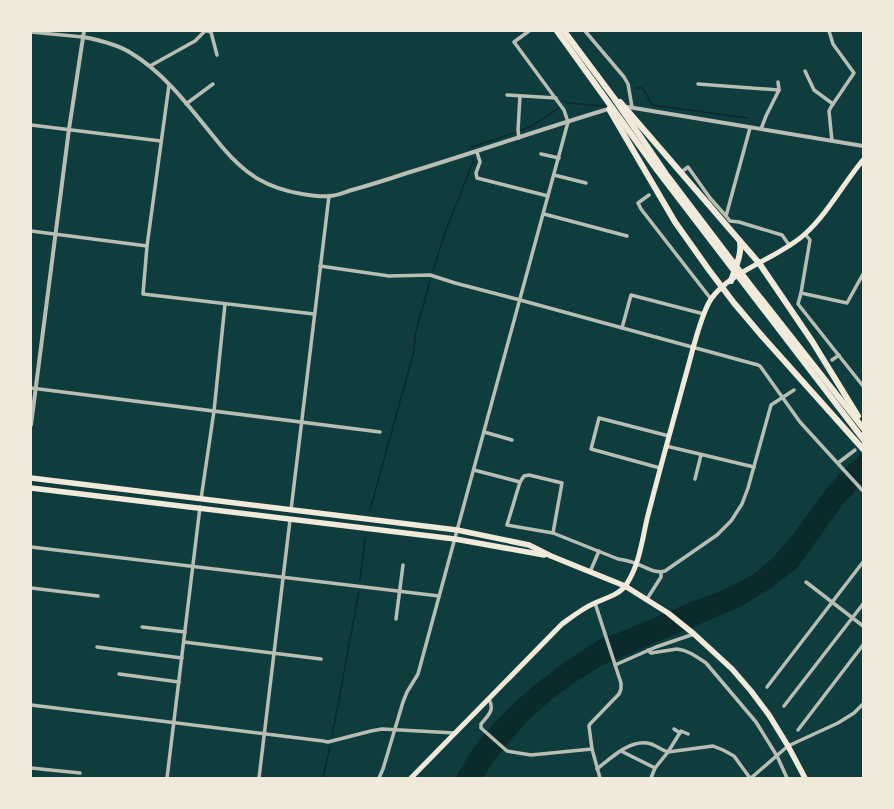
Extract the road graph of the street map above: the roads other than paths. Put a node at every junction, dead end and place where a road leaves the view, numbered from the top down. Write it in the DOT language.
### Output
graph roads {
  1 [pos="84,31"];
  2 [pos="206,31"];
  3 [pos="529,31"];
  4 [pos="557,31"];
  5 [pos="564,31"];
  6 [pos="586,31"];
  7 [pos="829,31"];
  8 [pos="31,32"];
  9 [pos="69,33"];
  10 [pos="83,37"];
  11 [pos="217,55"];
  12 [pos="150,66"];
  13 [pos="805,71"];
  14 [pos="596,73"];
  15 [pos="589,75"];
  16 [pos="778,82"];
  17 [pos="213,84"];
  18 [pos="698,84"];
  19 [pos="169,85"];
  20 [pos="779,90"];
  21 [pos="507,95"];
  22 [pos="520,96"];
  23 [pos="556,98"];
  24 [pos="186,104"];
  25 [pos="833,104"];
  26 [pos="630,107"];
  27 [pos="606,110"];
  28 [pos="568,122"];
  29 [pos="31,125"];
  30 [pos="750,128"];
  31 [pos="69,129"];
  32 [pos="761,130"];
  33 [pos="519,138"];
  34 [pos="161,141"];
  35 [pos="832,141"];
  36 [pos="863,146"];
  37 [pos="477,152"];
  38 [pos="541,154"];
  39 [pos="559,158"];
  40 [pos="863,160"];
  41 [pos="684,170"];
  42 [pos="554,175"];
  43 [pos="586,183"];
  44 [pos="649,195"];
  45 [pos="329,196"];
  46 [pos="548,196"];
  47 [pos="544,214"];
  48 [pos="726,216"];
  49 [pos="31,231"];
  50 [pos="56,234"];
  51 [pos="805,234"];
  52 [pos="627,236"];
  53 [pos="740,242"];
  54 [pos="147,246"];
  55 [pos="790,246"];
  56 [pos="728,259"];
  57 [pos="759,263"];
  58 [pos="320,266"];
  59 [pos="863,274"];
  60 [pos="730,281"];
  61 [pos="722,286"];
  62 [pos="749,287"];
  63 [pos="801,293"];
  64 [pos="711,299"];
  65 [pos="520,300"];
  66 [pos="225,304"];
  67 [pos="314,314"];
  68 [pos="704,314"];
  69 [pos="622,328"];
  70 [pos="694,347"];
  71 [pos="839,355"];
  72 [pos="832,360"];
  73 [pos="863,386"];
  74 [pos="33,388"];
  75 [pos="794,390"];
  76 [pos="783,398"];
  77 [pos="214,411"];
  78 [pos="302,422"];
  79 [pos="31,425"];
  80 [pos="863,425"];
  81 [pos="863,428"];
  82 [pos="380,432"];
  83 [pos="484,432"];
  84 [pos="669,436"];
  85 [pos="863,439"];
  86 [pos="512,440"];
  87 [pos="666,446"];
  88 [pos="862,448"];
  89 [pos="854,450"];
  90 [pos="701,455"];
  91 [pos="839,464"];
  92 [pos="754,467"];
  93 [pos="660,468"];
  94 [pos="474,470"];
  95 [pos="31,478"];
  96 [pos="695,479"];
  97 [pos="520,482"];
  98 [pos="31,488"];
  99 [pos="862,490"];
  100 [pos="201,500"];
  101 [pos="200,508"];
  102 [pos="291,510"];
  103 [pos="290,520"];
  104 [pos="457,530"];
  105 [pos="553,534"];
  106 [pos="455,539"];
  107 [pos="31,547"];
  108 [pos="599,552"];
  109 [pos="551,556"];
  110 [pos="863,562"];
  111 [pos="636,563"];
  112 [pos="403,565"];
  113 [pos="192,566"];
  114 [pos="590,572"];
  115 [pos="661,572"];
  116 [pos="282,577"];
  117 [pos="806,582"];
  118 [pos="625,586"];
  119 [pos="31,588"];
  120 [pos="400,591"];
  121 [pos="98,596"];
  122 [pos="439,596"];
  123 [pos="648,599"];
  124 [pos="832,602"];
  125 [pos="595,603"];
  126 [pos="863,604"];
  127 [pos="852,618"];
  128 [pos="396,619"];
  129 [pos="863,626"];
  130 [pos="142,627"];
  131 [pos="185,632"];
  132 [pos="694,634"];
  133 [pos="184,642"];
  134 [pos="863,645"];
  135 [pos="97,647"];
  136 [pos="648,650"];
  137 [pos="274,653"];
  138 [pos="182,658"];
  139 [pos="322,659"];
  140 [pos="615,665"];
  141 [pos="119,674"];
  142 [pos="179,682"];
  143 [pos="767,686"];
  144 [pos="489,699"];
  145 [pos="863,704"];
  146 [pos="31,706"];
  147 [pos="784,706"];
  148 [pos="174,723"];
  149 [pos="674,729"];
  150 [pos="394,730"];
  151 [pos="798,730"];
  152 [pos="455,733"];
  153 [pos="680,733"];
  154 [pos="264,734"];
  155 [pos="688,734"];
  156 [pos="788,746"];
  157 [pos="592,748"];
  158 [pos="621,751"];
  159 [pos="668,752"];
  160 [pos="777,756"];
  161 [pos="31,768"];
  162 [pos="655,768"];
  163 [pos="597,769"];
  164 [pos="80,772"];
  165 [pos="168,778"];
  166 [pos="259,778"];
  167 [pos="379,778"];
  168 [pos="411,778"];
  169 [pos="600,778"];
  170 [pos="651,778"];
  171 [pos="750,778"];
  172 [pos="787,778"];
  173 [pos="805,778"];
  1 -- 10 [label="street"];
  2 -- 11 [label="street"];
  2 -- 12 [label="street"];
  3 -- 23 [label="street"];
  4 -- 15 [label="highway"];
  5 -- 14 [label="highway"];
  6 -- 26 [label="street"];
  7 -- 25 [label="street"];
  8 -- 9 [label="street"];
  9 -- 10 [label="street"];
  10 -- 12 [label="street"];
  10 -- 31 [label="street"];
  12 -- 19 [label="street"];
  13 -- 25 [label="street"];
  14 -- 53 [label="highway"];
  14 -- 56 [label="highway"];
  15 -- 56 [label="highway"];
  15 -- 61 [label="highway"];
  16 -- 20 [label="street"];
  17 -- 24 [label="street"];
  18 -- 20 [label="street"];
  19 -- 24 [label="street"];
  19 -- 34 [label="street"];
  20 -- 32 [label="street"];
  21 -- 22 [label="street"];
  22 -- 23 [label="street"];
  22 -- 33 [label="street"];
  23 -- 28 [label="street"];
  24 -- 45 [label="street"];
  25 -- 35 [label="street"];
  26 -- 30 [label="street"];
  27 -- 28 [label="street"];
  28 -- 33 [label="street"];
  28 -- 39 [label="street"];
  29 -- 31 [label="street"];
  30 -- 32 [label="street"];
  30 -- 48 [label="street"];
  31 -- 34 [label="street"];
  31 -- 50 [label="street"];
  32 -- 35 [label="street"];
  33 -- 37 [label="street"];
  34 -- 54 [label="street"];
  35 -- 36 [label="street"];
  37 -- 45 [label="street"];
  37 -- 46 [label="street"];
  38 -- 39 [label="street"];
  39 -- 42 [label="street"];
  40 -- 51 [label="main road"];
  41 -- 48 [label="street"];
  42 -- 43 [label="street"];
  42 -- 46 [label="street"];
  44 -- 64 [label="street"];
  45 -- 58 [label="street"];
  46 -- 47 [label="street"];
  47 -- 52 [label="street"];
  47 -- 65 [label="street"];
  48 -- 55 [label="street"];
  49 -- 50 [label="street"];
  50 -- 54 [label="street"];
  50 -- 74 [label="street"];
  51 -- 55 [label="main road"];
  51 -- 63 [label="street"];
  53 -- 57 [label="highway"];
  53 -- 60 [label="highway"];
  54 -- 66 [label="street"];
  55 -- 57 [label="main road"];
  56 -- 62 [label="highway"];
  57 -- 60 [label="main road"];
  57 -- 80 [label="highway"];
  58 -- 65 [label="street"];
  58 -- 67 [label="street"];
  59 -- 63 [label="street"];
  60 -- 61 [label="main road"];
  61 -- 64 [label="main road"];
  61 -- 88 [label="highway"];
  62 -- 81 [label="highway"];
  62 -- 85 [label="highway"];
  63 -- 71 [label="street"];
  64 -- 68 [label="main road"];
  65 -- 69 [label="street"];
  65 -- 83 [label="street"];
  66 -- 67 [label="street"];
  66 -- 77 [label="street"];
  67 -- 78 [label="street"];
  68 -- 69 [label="street"];
  68 -- 70 [label="main road"];
  69 -- 70 [label="street"];
  70 -- 76 [label="street"];
  70 -- 84 [label="main road"];
  71 -- 72 [label="street"];
  71 -- 73 [label="street"];
  74 -- 77 [label="street"];
  74 -- 79 [label="street"];
  75 -- 76 [label="street"];
  76 -- 91 [label="street"];
  76 -- 92 [label="street"];
  77 -- 78 [label="street"];
  77 -- 100 [label="street"];
  78 -- 82 [label="street"];
  78 -- 102 [label="street"];
  83 -- 86 [label="street"];
  83 -- 94 [label="street"];
  84 -- 87 [label="main road"];
  84 -- 93 [label="street"];
  87 -- 90 [label="street"];
  87 -- 93 [label="main road"];
  89 -- 91 [label="street"];
  90 -- 92 [label="street"];
  90 -- 96 [label="street"];
  91 -- 99 [label="street"];
  92 -- 115 [label="street"];
  93 -- 111 [label="main road"];
  94 -- 97 [label="street"];
  94 -- 104 [label="street"];
  95 -- 100 [label="highway"];
  97 -- 105 [label="street"];
  97 -- 105 [label="street"];
  98 -- 101 [label="highway"];
  100 -- 102 [label="highway"];
  101 -- 103 [label="highway"];
  101 -- 113 [label="street"];
  102 -- 104 [label="highway"];
  103 -- 106 [label="highway"];
  103 -- 116 [label="street"];
  104 -- 106 [label="street"];
  104 -- 109 [label="highway"];
  105 -- 108 [label="street"];
  106 -- 109 [label="highway"];
  106 -- 122 [label="street"];
  107 -- 113 [label="street"];
  108 -- 111 [label="street"];
  108 -- 114 [label="street"];
  109 -- 114 [label="highway"];
  110 -- 124 [label="street"];
  111 -- 115 [label="street"];
  111 -- 118 [label="main road"];
  112 -- 120 [label="street"];
  113 -- 116 [label="street"];
  113 -- 131 [label="street"];
  114 -- 118 [label="highway"];
  115 -- 123 [label="street"];
  116 -- 120 [label="street"];
  116 -- 137 [label="street"];
  117 -- 124 [label="street"];
  118 -- 123 [label="highway"];
  118 -- 125 [label="main road"];
  119 -- 121 [label="street"];
  120 -- 122 [label="street"];
  120 -- 128 [label="street"];
  122 -- 150 [label="street"];
  123 -- 132 [label="highway"];
  124 -- 127 [label="street"];
  124 -- 143 [label="street"];
  125 -- 140 [label="street"];
  125 -- 144 [label="main road"];
  126 -- 127 [label="street"];
  127 -- 129 [label="street"];
  127 -- 147 [label="street"];
  130 -- 131 [label="street"];
  131 -- 133 [label="street"];
  132 -- 136 [label="street"];
  132 -- 156 [label="highway"];
  133 -- 137 [label="street"];
  133 -- 138 [label="street"];
  134 -- 151 [label="street"];
  135 -- 138 [label="street"];
  136 -- 140 [label="street"];
  136 -- 160 [label="street"];
  137 -- 139 [label="street"];
  137 -- 154 [label="street"];
  138 -- 142 [label="street"];
  140 -- 157 [label="street"];
  141 -- 142 [label="street"];
  142 -- 148 [label="street"];
  144 -- 152 [label="main road"];
  144 -- 157 [label="street"];
  145 -- 156 [label="street"];
  146 -- 148 [label="street"];
  148 -- 154 [label="street"];
  148 -- 165 [label="street"];
  149 -- 153 [label="street"];
  150 -- 152 [label="street"];
  150 -- 154 [label="street"];
  150 -- 167 [label="street"];
  152 -- 168 [label="main road"];
  153 -- 155 [label="street"];
  153 -- 159 [label="street"];
  154 -- 166 [label="street"];
  156 -- 160 [label="street"];
  156 -- 173 [label="highway"];
  157 -- 163 [label="street"];
  158 -- 159 [label="street"];
  158 -- 162 [label="street"];
  158 -- 163 [label="street"];
  159 -- 162 [label="street"];
  159 -- 171 [label="street"];
  160 -- 171 [label="street"];
  160 -- 172 [label="street"];
  161 -- 164 [label="street"];
  162 -- 170 [label="street"];
  163 -- 169 [label="street"];
}
